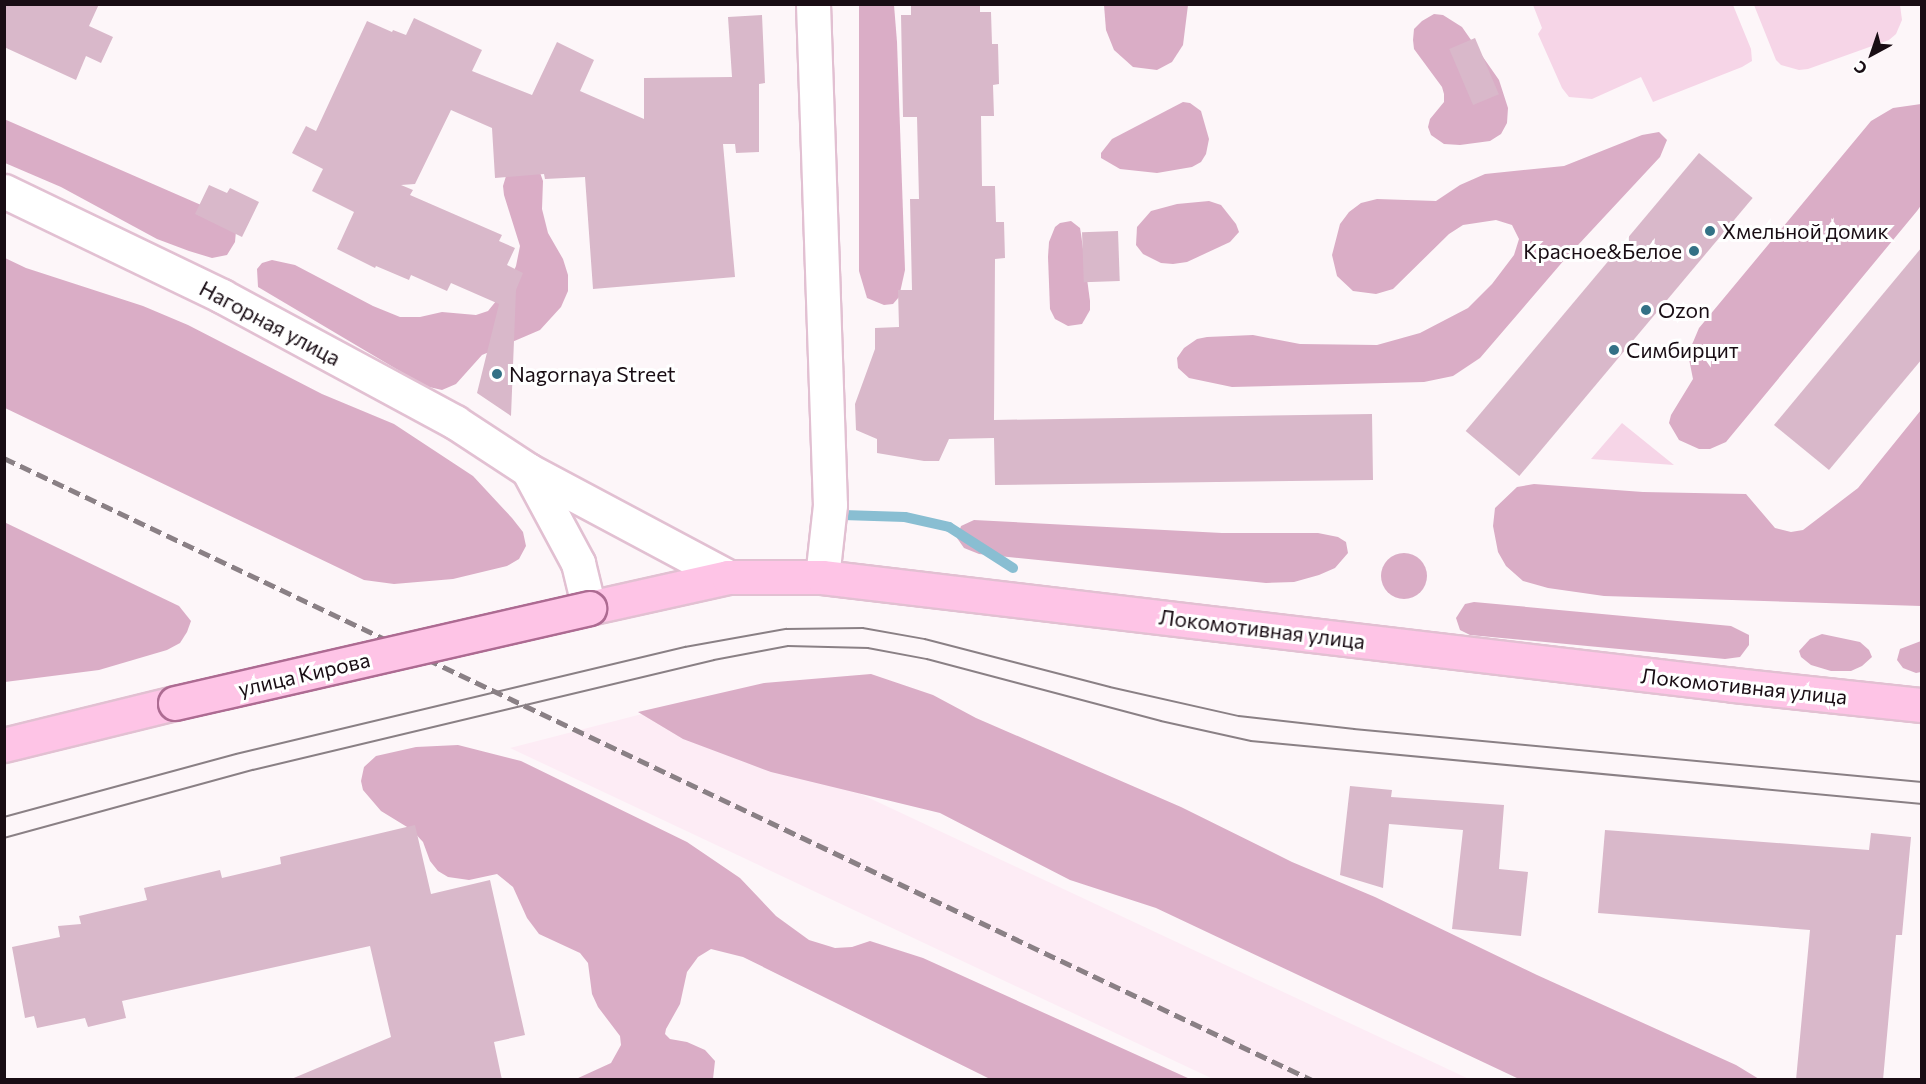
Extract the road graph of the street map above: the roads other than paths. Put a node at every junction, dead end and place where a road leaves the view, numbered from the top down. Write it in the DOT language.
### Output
graph roads {
  1 [pos="813,4"];
  2 [pos="4,191"];
  3 [pos="528,470"];
  4 [pos="728,577"];
  5 [pos="822,577"];
  6 [pos="596,606"];
  7 [pos="1922,705"];
  8 [pos="4,745"];
  1 -- 5 [label="street"];
  2 -- 3 [label="street, Нагорная улица"];
  3 -- 4 [label="street, Нагорная улица"];
  3 -- 6 [label="street, Нагорная улица"];
  4 -- 5 [label="main road, Локомотивная улица"];
  4 -- 6 [label="main road, Локомотивная улица"];
  5 -- 7 [label="main road, Локомотивная улица"];
  6 -- 8 [label="main road, улица Кирова, bridge"];
}
